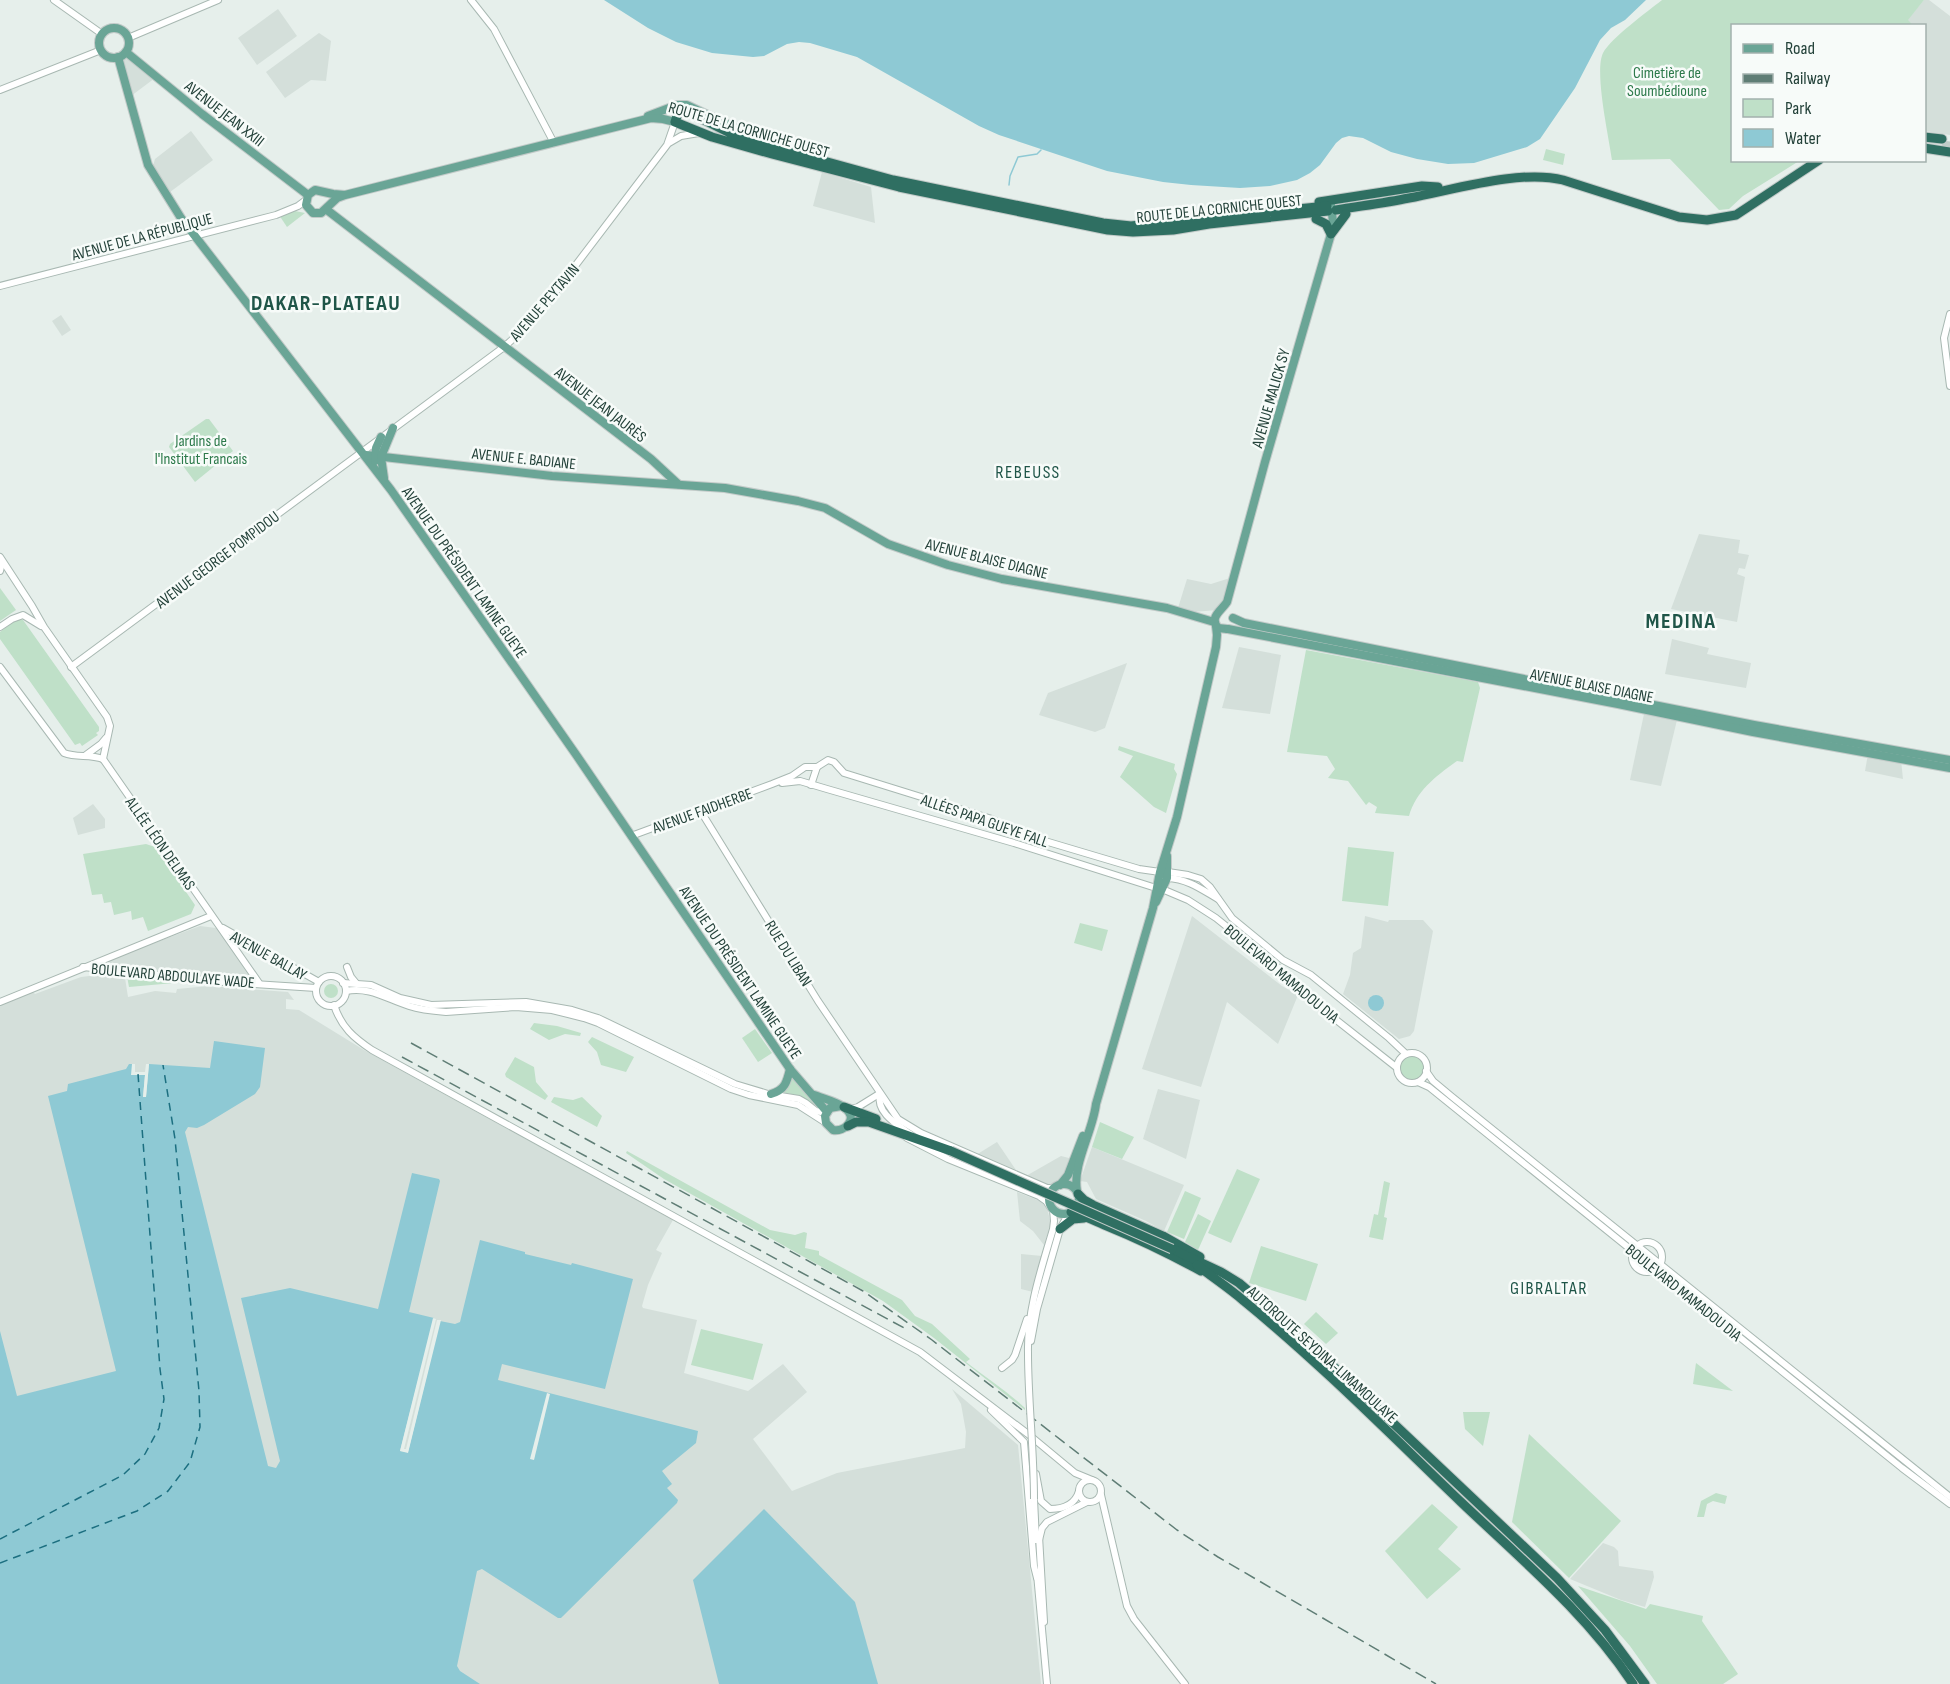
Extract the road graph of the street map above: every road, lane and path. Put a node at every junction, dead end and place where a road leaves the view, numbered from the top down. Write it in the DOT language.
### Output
graph roads {
  1 [pos="54,0"];
  2 [pos="218,0"];
  3 [pos="471,0"];
  4 [pos="102,34"];
  5 [pos="129,38"];
  6 [pos="101,50"];
  7 [pos="126,52"];
  8 [pos="118,57"];
  9 [pos="0,90"];
  10 [pos="675,122"];
  11 [pos="626,124"];
  12 [pos="705,133"];
  13 [pos="1926,138"];
  14 [pos="1926,142"];
  15 [pos="554,143"];
  16 [pos="667,145"];
  17 [pos="1926,148"];
  18 [pos="791,152"];
  19 [pos="1950,152"];
  20 [pos="1806,162"];
  21 [pos="1816,162"];
  22 [pos="1465,187"];
  23 [pos="326,193"];
  24 [pos="345,195"];
  25 [pos="307,197"];
  26 [pos="328,208"];
  27 [pos="1332,208"];
  28 [pos="289,210"];
  29 [pos="310,210"];
  30 [pos="1346,214"];
  31 [pos="1316,219"];
  32 [pos="1209,224"];
  33 [pos="1331,234"];
  34 [pos="195,237"];
  35 [pos="0,286"];
  36 [pos="1950,314"];
  37 [pos="504,347"];
  38 [pos="1950,386"];
  39 [pos="393,428"];
  40 [pos="381,437"];
  41 [pos="371,455"];
  42 [pos="385,481"];
  43 [pos="679,485"];
  44 [pos="1,559"];
  45 [pos="0,571"];
  46 [pos="1227,602"];
  47 [pos="1232,616"];
  48 [pos="1216,619"];
  49 [pos="0,627"];
  50 [pos="44,627"];
  51 [pos="1228,629"];
  52 [pos="1216,647"];
  53 [pos="0,667"];
  54 [pos="71,667"];
  55 [pos="108,735"];
  56 [pos="86,755"];
  57 [pos="103,759"];
  58 [pos="1950,760"];
  59 [pos="817,767"];
  60 [pos="1950,768"];
  61 [pos="797,773"];
  62 [pos="800,781"];
  63 [pos="772,784"];
  64 [pos="812,785"];
  65 [pos="700,810"];
  66 [pos="631,836"];
  67 [pos="1165,874"];
  68 [pos="1159,889"];
  69 [pos="211,916"];
  70 [pos="220,927"];
  71 [pos="82,967"];
  72 [pos="347,967"];
  73 [pos="259,983"];
  74 [pos="343,983"];
  75 [pos="356,983"];
  76 [pos="318,985"];
  77 [pos="346,991"];
  78 [pos="0,1002"];
  79 [pos="334,1005"];
  80 [pos="1406,1054"];
  81 [pos="1396,1067"];
  82 [pos="790,1069"];
  83 [pos="1426,1072"];
  84 [pos="1418,1082"];
  85 [pos="771,1094"];
  86 [pos="813,1094"];
  87 [pos="880,1094"];
  88 [pos="1096,1104"];
  89 [pos="845,1107"];
  90 [pos="826,1112"];
  91 [pos="826,1123"];
  92 [pos="848,1126"];
  93 [pos="896,1131"];
  94 [pos="918,1138"];
  95 [pos="1057,1186"];
  96 [pos="1077,1193"];
  97 [pos="1052,1209"];
  98 [pos="1070,1213"];
  99 [pos="1101,1223"];
  100 [pos="1060,1229"];
  101 [pos="1635,1248"];
  102 [pos="1657,1266"];
  103 [pos="1218,1276"];
  104 [pos="1034,1298"];
  105 [pos="1030,1334"];
  106 [pos="1002,1368"];
  107 [pos="977,1396"];
  108 [pos="1028,1434"];
  109 [pos="1024,1442"];
  110 [pos="1075,1473"];
  111 [pos="1092,1480"];
  112 [pos="1079,1489"];
  113 [pos="1101,1495"];
  114 [pos="1037,1497"];
  115 [pos="1950,1497"];
  116 [pos="1089,1502"];
  117 [pos="1950,1504"];
  118 [pos="1050,1509"];
  119 [pos="1106,1512"];
  120 [pos="1036,1518"];
  121 [pos="1048,1521"];
  122 [pos="1039,1540"];
  123 [pos="1037,1578"];
  124 [pos="1044,1638"];
  125 [pos="1047,1684"];
  126 [pos="1185,1684"];
  127 [pos="1633,1684"];
  128 [pos="1645,1684"];
  1 -- 4 [label="street"];
  2 -- 5 [label="street"];
  3 -- 15 [label="street"];
  4 -- 5 [label="main road"];
  4 -- 6 [label="main road"];
  5 -- 7 [label="main road"];
  6 -- 8 [label="main road"];
  6 -- 9 [label="street"];
  7 -- 8 [label="main road"];
  7 -- 25 [label="main road, AVENUE JEAN XXIII"];
  8 -- 34 [label="main road, AVENUE DU PRÉSIDENT LAMINE GUEYE"];
  10 -- 11 [label="main road, ROUTE DE LA CORNICHE OUEST"];
  10 -- 12 [label="highway, ROUTE DE LA CORNICHE OUEST"];
  10 -- 16 [label="street"];
  10 -- 18 [label="highway"];
  11 -- 15 [label="main road"];
  11 -- 18 [label="main road, ROUTE DE LA CORNICHE OUEST"];
  12 -- 16 [label="street"];
  12 -- 32 [label="highway, ROUTE DE LA CORNICHE OUEST"];
  13 -- 14 [label="highway"];
  15 -- 24 [label="main road"];
  16 -- 37 [label="street, AVENUE PEYTAVIN"];
  17 -- 19 [label="highway"];
  18 -- 27 [label="highway, ROUTE DE LA CORNICHE OUEST"];
  20 -- 27 [label="highway"];
  21 -- 22 [label="highway, ROUTE DE LA CORNICHE OUEST"];
  22 -- 27 [label="highway, ROUTE DE LA CORNICHE OUEST"];
  22 -- 30 [label="highway"];
  23 -- 24 [label="main road"];
  23 -- 25 [label="main road"];
  23 -- 26 [label="main road"];
  24 -- 26 [label="main road"];
  25 -- 28 [label="street, AVENUE DE LA RÉPUBLIQUE"];
  25 -- 29 [label="main road"];
  26 -- 29 [label="main road"];
  26 -- 37 [label="main road, AVENUE JEAN JAURÈS"];
  27 -- 30 [label="highway"];
  27 -- 31 [label="highway"];
  27 -- 32 [label="highway, ROUTE DE LA CORNICHE OUEST"];
  27 -- 33 [label="main road, AVENUE MALICK SY"];
  28 -- 29 [label="street, AVENUE DE LA RÉPUBLIQUE"];
  28 -- 34 [label="street, AVENUE DE LA RÉPUBLIQUE"];
  30 -- 33 [label="highway"];
  31 -- 32 [label="highway"];
  31 -- 33 [label="highway"];
  33 -- 46 [label="main road, AVENUE MALICK SY"];
  34 -- 35 [label="street, AVENUE DE LA RÉPUBLIQUE"];
  34 -- 41 [label="main road, AVENUE DU PRÉSIDENT LAMINE GUEYE"];
  36 -- 38 [label="street"];
  37 -- 39 [label="street, AVENUE PEYTAVIN"];
  37 -- 43 [label="main road, AVENUE JEAN JAURÈS"];
  39 -- 40 [label="street, AVENUE PEYTAVIN"];
  39 -- 41 [label="main road"];
  40 -- 41 [label="main road"];
  40 -- 41 [label="street, AVENUE PEYTAVIN"];
  41 -- 42 [label="main road"];
  41 -- 42 [label="main road, AVENUE DU PRÉSIDENT LAMINE GUEYE"];
  41 -- 43 [label="main road, AVENUE E. BADIANE"];
  41 -- 54 [label="street, AVENUE GEORGE POMPIDOU"];
  42 -- 66 [label="main road, AVENUE DU PRÉSIDENT LAMINE GUEYE"];
  43 -- 48 [label="main road, AVENUE BLAISE DIAGNE"];
  44 -- 45 [label="street"];
  44 -- 50 [label="street"];
  46 -- 47 [label="main road"];
  46 -- 48 [label="main road, AVENUE MALICK SY"];
  47 -- 48 [label="main road"];
  47 -- 51 [label="main road"];
  47 -- 58 [label="main road, AVENUE BLAISE DIAGNE"];
  48 -- 51 [label="main road"];
  48 -- 52 [label="main road"];
  49 -- 50 [label="street"];
  50 -- 54 [label="street"];
  51 -- 52 [label="main road"];
  51 -- 60 [label="main road, AVENUE BLAISE DIAGNE"];
  52 -- 67 [label="main road"];
  53 -- 56 [label="street"];
  54 -- 55 [label="street"];
  55 -- 56 [label="street"];
  55 -- 57 [label="street"];
  56 -- 57 [label="street"];
  57 -- 69 [label="street, ALLÉE LÉON DELMAS"];
  59 -- 61 [label="street, AVENUE FAIDHERBE"];
  59 -- 64 [label="street"];
  59 -- 67 [label="street, ALLÉES PAPA GUEYE FALL"];
  61 -- 62 [label="street"];
  61 -- 63 [label="street, AVENUE FAIDHERBE"];
  62 -- 63 [label="street, AVENUE FAIDHERBE"];
  62 -- 64 [label="street, ALLÉES PAPA GUEYE FALL"];
  63 -- 65 [label="street, AVENUE FAIDHERBE"];
  64 -- 68 [label="street, ALLÉES PAPA GUEYE FALL"];
  65 -- 66 [label="street, AVENUE FAIDHERBE"];
  65 -- 87 [label="street, RUE DU LIBAN"];
  66 -- 82 [label="main road, AVENUE DU PRÉSIDENT LAMINE GUEYE"];
  67 -- 68 [label="main road"];
  67 -- 80 [label="street, BOULEVARD MAMADOU DIA"];
  68 -- 81 [label="street, BOULEVARD MAMADOU DIA"];
  68 -- 88 [label="main road"];
  69 -- 70 [label="street, ALLÉE LÉON DELMAS"];
  69 -- 71 [label="street"];
  70 -- 73 [label="street, ALLÉE LÉON DELMAS"];
  70 -- 76 [label="street, AVENUE BALLAY"];
  71 -- 73 [label="street, BOULEVARD ABDOULAYE WADE"];
  71 -- 78 [label="street, BOULEVARD ABDOULAYE WADE"];
  72 -- 75 [label="street"];
  73 -- 76 [label="street, BOULEVARD ABDOULAYE WADE"];
  74 -- 75 [label="street"];
  74 -- 76 [label="street"];
  74 -- 77 [label="street"];
  75 -- 85 [label="street"];
  76 -- 79 [label="street"];
  77 -- 79 [label="street"];
  77 -- 91 [label="street"];
  79 -- 107 [label="street"];
  80 -- 81 [label="street"];
  80 -- 83 [label="street"];
  81 -- 84 [label="street"];
  82 -- 85 [label="main road"];
  82 -- 86 [label="main road, AVENUE DU PRÉSIDENT LAMINE GUEYE"];
  83 -- 84 [label="street"];
  83 -- 101 [label="street, BOULEVARD MAMADOU DIA"];
  84 -- 101 [label="street, BOULEVARD MAMADOU DIA"];
  85 -- 90 [label="street"];
  86 -- 89 [label="main road, AVENUE DU PRÉSIDENT LAMINE GUEYE"];
  86 -- 90 [label="main road, AVENUE DU PRÉSIDENT LAMINE GUEYE"];
  87 -- 89 [label="street"];
  87 -- 94 [label="street"];
  87 -- 95 [label="street"];
  88 -- 95 [label="main road"];
  88 -- 96 [label="main road"];
  89 -- 90 [label="main road"];
  89 -- 92 [label="main road"];
  89 -- 93 [label="highway"];
  90 -- 91 [label="main road"];
  91 -- 92 [label="main road"];
  92 -- 93 [label="highway"];
  93 -- 94 [label="highway, AUTOROUTE SEYDINA-LIMAMOULAYE"];
  93 -- 97 [label="street"];
  94 -- 103 [label="highway, AUTOROUTE SEYDINA-LIMAMOULAYE, bridge"];
  95 -- 96 [label="main road"];
  95 -- 97 [label="main road"];
  96 -- 98 [label="main road"];
  96 -- 103 [label="highway"];
  97 -- 98 [label="main road"];
  97 -- 104 [label="street"];
  98 -- 99 [label="highway"];
  98 -- 100 [label="street"];
  99 -- 100 [label="highway"];
  99 -- 103 [label="highway"];
  100 -- 105 [label="street"];
  101 -- 102 [label="street, BOULEVARD MAMADOU DIA"];
  101 -- 102 [label="street"];
  101 -- 102 [label="street"];
  102 -- 115 [label="street, BOULEVARD MAMADOU DIA"];
  102 -- 117 [label="street, BOULEVARD MAMADOU DIA"];
  103 -- 127 [label="highway, AUTOROUTE SEYDINA-LIMAMOULAYE"];
  103 -- 128 [label="highway, AUTOROUTE SEYDINA-LIMAMOULAYE"];
  104 -- 105 [label="street"];
  104 -- 106 [label="street"];
  105 -- 114 [label="street, bridge"];
  107 -- 108 [label="street"];
  107 -- 109 [label="street"];
  108 -- 109 [label="street"];
  108 -- 110 [label="street"];
  109 -- 123 [label="street"];
  110 -- 111 [label="street"];
  110 -- 112 [label="street"];
  111 -- 112 [label="street"];
  111 -- 113 [label="street"];
  112 -- 116 [label="street"];
  112 -- 118 [label="street"];
  113 -- 116 [label="street"];
  113 -- 119 [label="street"];
  114 -- 118 [label="street"];
  114 -- 120 [label="street"];
  116 -- 119 [label="street"];
  116 -- 121 [label="street"];
  118 -- 121 [label="street"];
  119 -- 126 [label="street"];
  120 -- 121 [label="street"];
  120 -- 122 [label="street"];
  120 -- 123 [label="street"];
  121 -- 122 [label="street"];
  122 -- 124 [label="street"];
  123 -- 124 [label="street"];
  124 -- 125 [label="street"];
}
